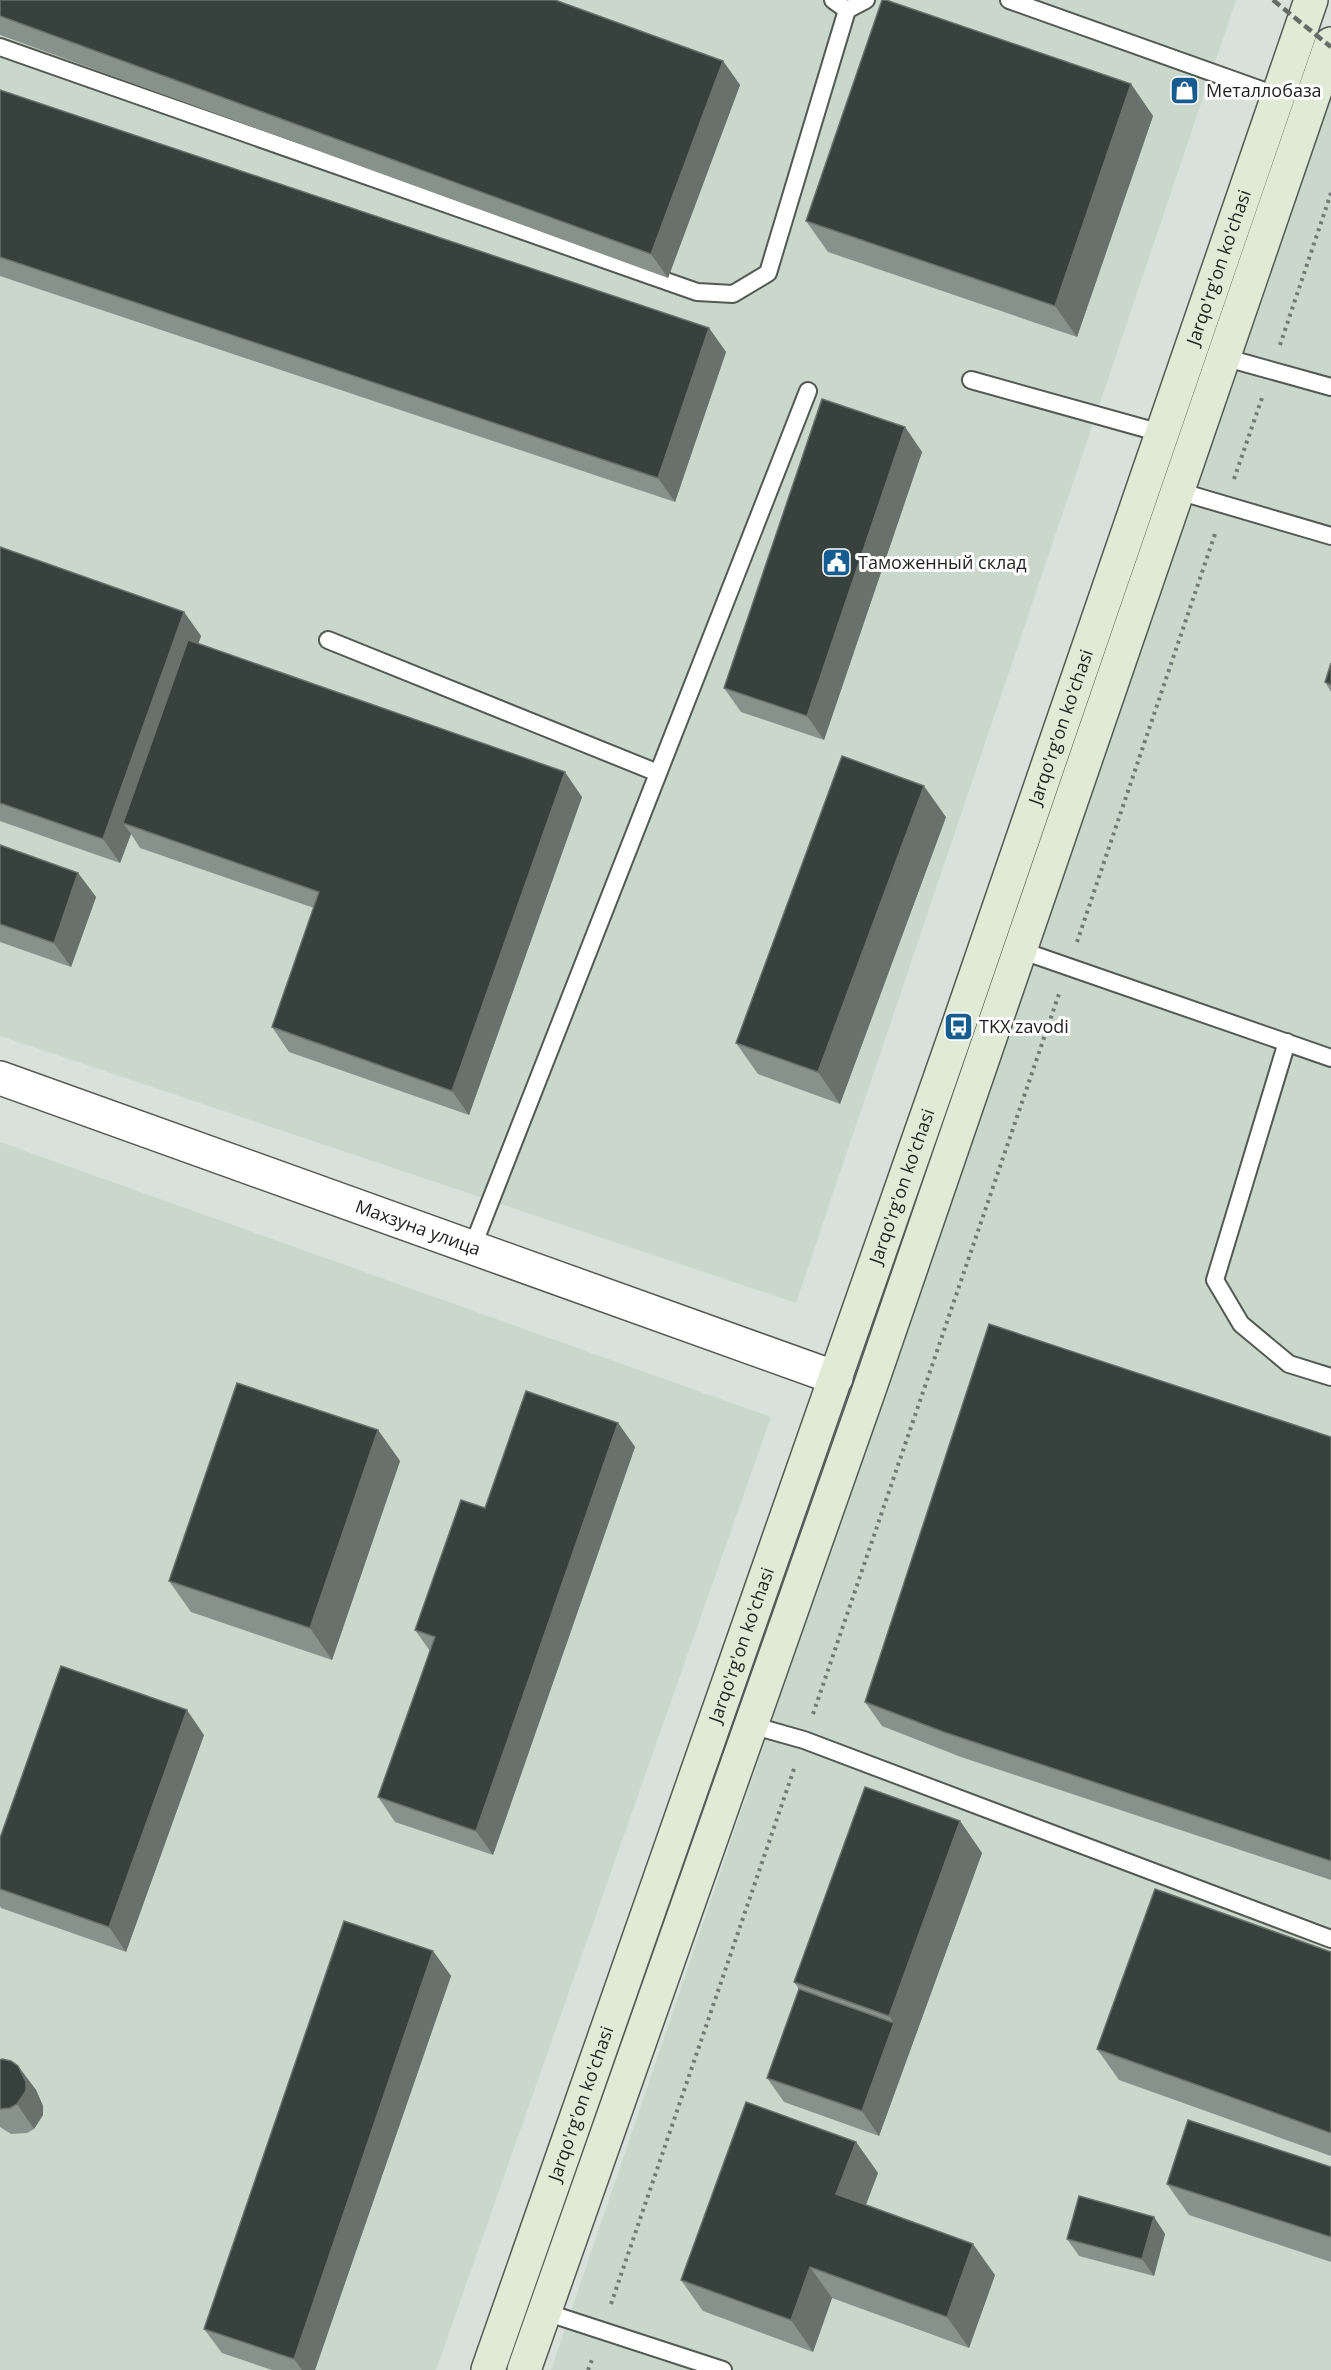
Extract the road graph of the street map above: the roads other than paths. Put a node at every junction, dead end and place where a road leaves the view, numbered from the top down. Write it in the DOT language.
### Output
graph roads {
  1 [pos="833,0"];
  2 [pos="866,0"];
  3 [pos="1009,0"];
  4 [pos="1311,0"];
  5 [pos="847,10"];
  6 [pos="1331,44"];
  7 [pos="0,47"];
  8 [pos="1278,96"];
  9 [pos="1223,357"];
  10 [pos="971,380"];
  11 [pos="1331,387"];
  12 [pos="808,391"];
  13 [pos="1161,434"];
  14 [pos="1178,491"];
  15 [pos="1331,536"];
  16 [pos="328,640"];
  17 [pos="658,773"];
  18 [pos="1020,950"];
  19 [pos="1287,1042"];
  20 [pos="1331,1058"];
  21 [pos="0,1077"];
  22 [pos="472,1248"];
  23 [pos="1331,1377"];
  24 [pos="836,1378"];
  25 [pos="869,1390"];
  26 [pos="751,1725"];
  27 [pos="1331,1939"];
  28 [pos="544,2312"];
  29 [pos="489,2370"];
  30 [pos="524,2370"];
  31 [pos="723,2370"];
  1 -- 5 [label="lane"];
  2 -- 5 [label="lane"];
  3 -- 8 [label="lane"];
  4 -- 8 [label="main road, Jarqo'rg'on ko'chasi"];
  5 -- 7 [label="lane"];
  6 -- 9 [label="main road, Jarqo'rg'on ko'chasi"];
  8 -- 13 [label="main road, Jarqo'rg'on ko'chasi"];
  9 -- 11 [label="lane"];
  9 -- 14 [label="main road, Jarqo'rg'on ko'chasi"];
  10 -- 13 [label="lane"];
  12 -- 17 [label="lane"];
  13 -- 24 [label="main road, Jarqo'rg'on ko'chasi"];
  14 -- 15 [label="lane"];
  14 -- 18 [label="main road, Jarqo'rg'on ko'chasi"];
  16 -- 17 [label="lane"];
  17 -- 22 [label="lane"];
  18 -- 19 [label="lane"];
  18 -- 25 [label="main road, Jarqo'rg'on ko'chasi"];
  19 -- 20 [label="lane"];
  19 -- 23 [label="lane"];
  21 -- 22 [label="street, Махзуна улица"];
  22 -- 24 [label="street, Махзуна улица"];
  24 -- 25 [label="main road"];
  24 -- 29 [label="main road, Jarqo'rg'on ko'chasi"];
  25 -- 26 [label="main road, Jarqo'rg'on ko'chasi"];
  26 -- 27 [label="lane"];
  26 -- 28 [label="main road, Jarqo'rg'on ko'chasi"];
  28 -- 30 [label="main road, Jarqo'rg'on ko'chasi"];
  28 -- 31 [label="lane"];
}
